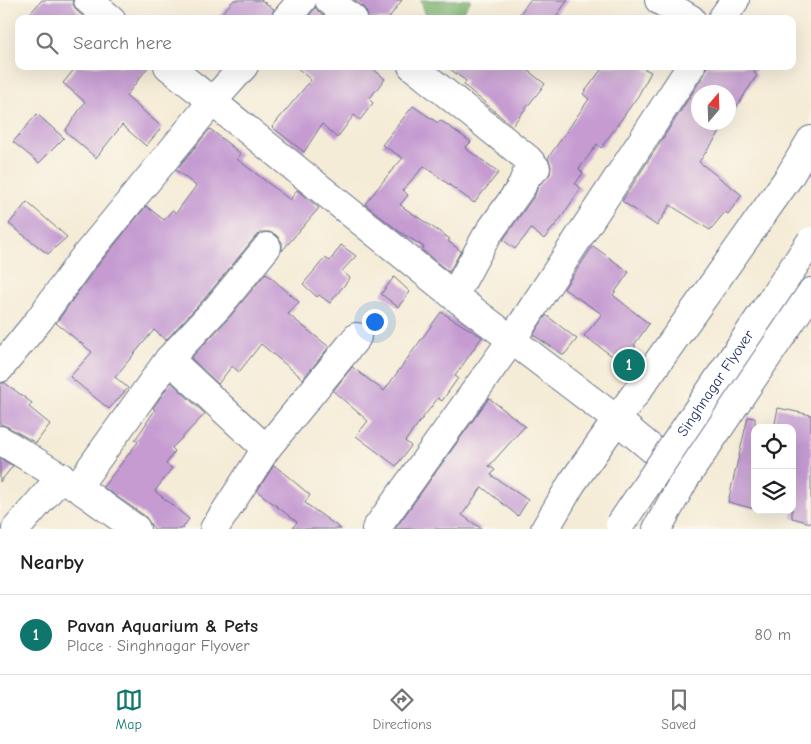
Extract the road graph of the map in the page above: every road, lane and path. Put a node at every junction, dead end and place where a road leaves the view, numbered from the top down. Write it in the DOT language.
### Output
graph roads {
  1 [pos="88,0"];
  2 [pos="302,0"];
  3 [pos="329,0"];
  4 [pos="659,0"];
  5 [pos="735,0"];
  6 [pos="106,15"];
  7 [pos="289,15"];
  8 [pos="348,15"];
  9 [pos="684,15"];
  10 [pos="725,15"];
  11 [pos="173,70"];
  12 [pos="241,70"];
  13 [pos="417,70"];
  14 [pos="688,70"];
  15 [pos="212,103"];
  16 [pos="811,140"];
  17 [pos="811,241"];
  18 [pos="267,247"];
  19 [pos="811,292"];
  20 [pos="454,296"];
  21 [pos="357,337"];
  22 [pos="511,341"];
  23 [pos="169,359"];
  24 [pos="0,368"];
  25 [pos="617,420"];
  26 [pos="0,440"];
  27 [pos="266,449"];
  28 [pos="686,477"];
  29 [pos="69,482"];
  30 [pos="620,525"];
  31 [pos="16,529"];
  32 [pos="136,529"];
  33 [pos="214,529"];
  34 [pos="376,529"];
  35 [pos="545,529"];
  36 [pos="657,529"];
  1 -- 6 [label="street"];
  2 -- 7 [label="street"];
  3 -- 8 [label="street"];
  4 -- 9 [label="street"];
  5 -- 10 [label="street"];
  11 -- 15 [label="street"];
  12 -- 15 [label="street"];
  13 -- 20 [label="street"];
  14 -- 22 [label="street"];
  15 -- 20 [label="street"];
  15 -- 24 [label="street"];
  16 -- 25 [label="street"];
  17 -- 30 [label="street, Singhnagar Flyover, bridge"];
  18 -- 23 [label="street"];
  19 -- 28 [label="street"];
  20 -- 22 [label="street"];
  21 -- 27 [label="street"];
  22 -- 25 [label="street"];
  22 -- 34 [label="street"];
  23 -- 27 [label="street"];
  23 -- 29 [label="street"];
  25 -- 28 [label="street"];
  25 -- 35 [label="street"];
  26 -- 29 [label="street"];
  27 -- 33 [label="street"];
  28 -- 36 [label="street"];
  29 -- 31 [label="street"];
  29 -- 32 [label="street"];
}
